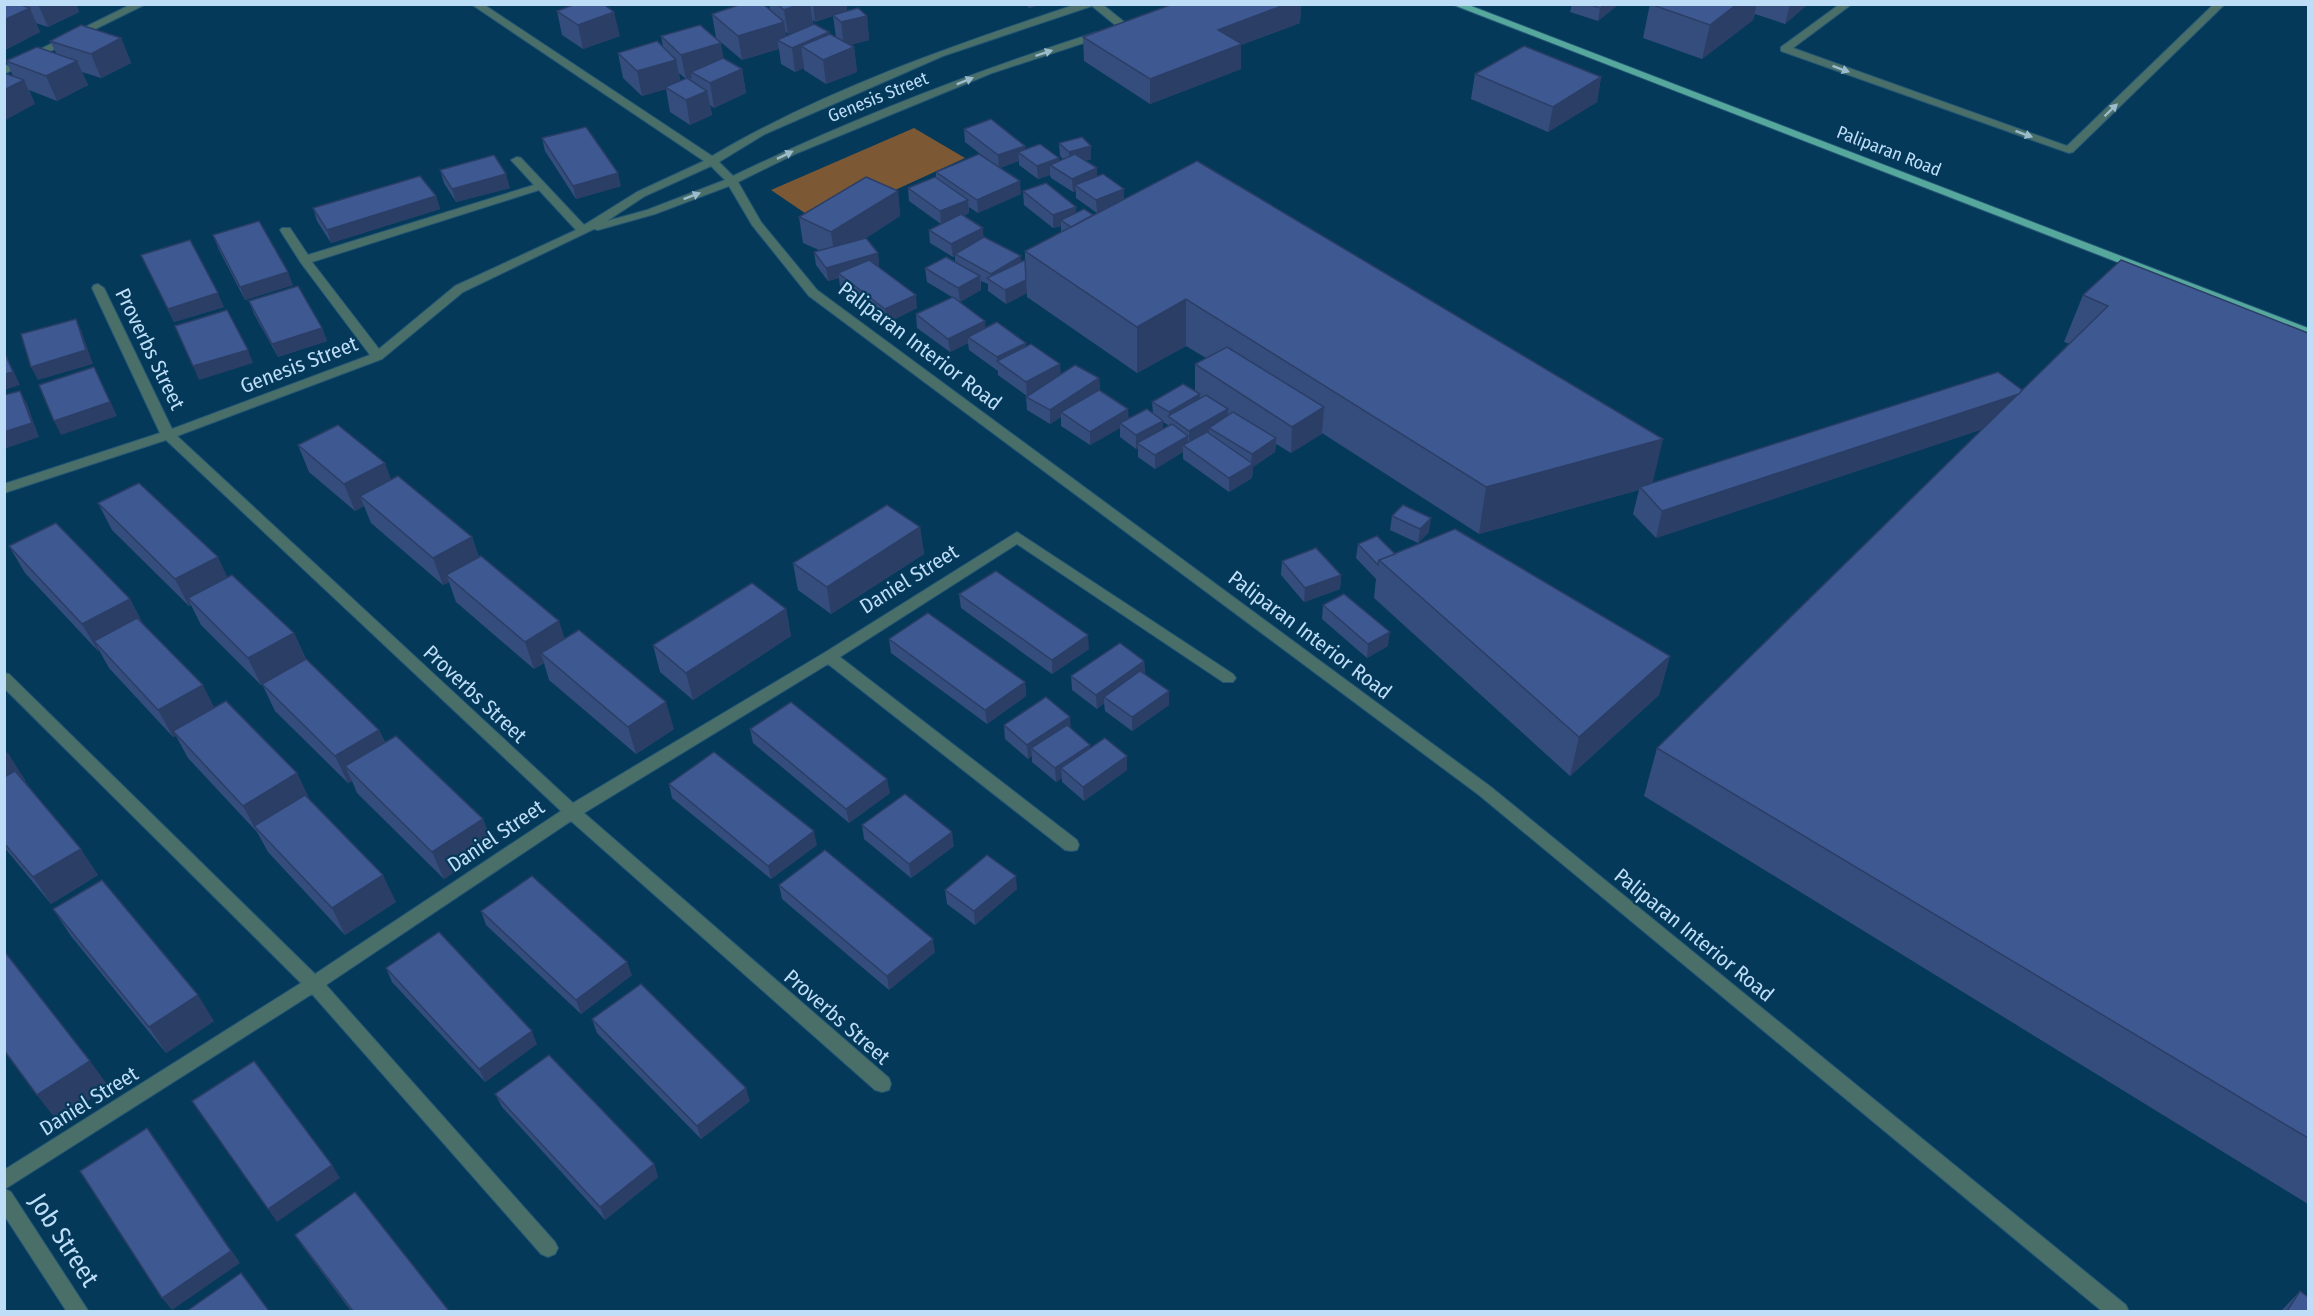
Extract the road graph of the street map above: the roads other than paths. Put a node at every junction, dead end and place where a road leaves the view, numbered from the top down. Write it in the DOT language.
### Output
graph roads {
  1 [pos="141,4"];
  2 [pos="476,4"];
  3 [pos="1088,4"];
  4 [pos="1095,4"];
  5 [pos="1456,4"];
  6 [pos="1847,4"];
  7 [pos="2220,4"];
  8 [pos="4,71"];
  9 [pos="517,160"];
  10 [pos="712,160"];
  11 [pos="732,181"];
  12 [pos="541,186"];
  13 [pos="286,230"];
  14 [pos="583,231"];
  15 [pos="305,260"];
  16 [pos="98,288"];
  17 [pos="2308,332"];
  18 [pos="378,356"];
  19 [pos="168,435"];
  20 [pos="4,489"];
  21 [pos="829,657"];
  22 [pos="4,678"];
  23 [pos="1228,678"];
  24 [pos="572,812"];
  25 [pos="1071,845"];
  26 [pos="314,984"];
  27 [pos="882,1084"];
  28 [pos="4,1181"];
  29 [pos="4,1198"];
  30 [pos="548,1248"];
  31 [pos="79,1311"];
  32 [pos="2119,1311"];
  1 -- 8 [label="street"];
  2 -- 10 [label="street, Paliparan Interior Road"];
  3 -- 10 [label="street, Genesis Street"];
  11 -- 4 [label="street, Genesis Street, one-way"];
  5 -- 17 [label="main road, Paliparan Road"];
  6 -- 7 [label="street, one-way"];
  9 -- 12 [label="street"];
  10 -- 11 [label="street, Paliparan Interior Road"];
  10 -- 14 [label="street, Genesis Street"];
  14 -- 11 [label="street, Genesis Street, one-way"];
  11 -- 32 [label="street, Paliparan Interior Road"];
  12 -- 14 [label="street"];
  12 -- 15 [label="street"];
  13 -- 15 [label="street"];
  14 -- 18 [label="street, Genesis Street"];
  15 -- 18 [label="street"];
  16 -- 19 [label="street, Proverbs Street"];
  18 -- 19 [label="street, Genesis Street"];
  19 -- 20 [label="street, Genesis Street"];
  19 -- 24 [label="street, Proverbs Street"];
  21 -- 23 [label="street, Daniel Street"];
  21 -- 24 [label="street, Daniel Street"];
  21 -- 25 [label="street"];
  22 -- 26 [label="street"];
  24 -- 26 [label="street, Daniel Street"];
  24 -- 27 [label="street, Proverbs Street"];
  26 -- 28 [label="street, Daniel Street"];
  26 -- 30 [label="street"];
  29 -- 31 [label="street, Job Street"];
}
